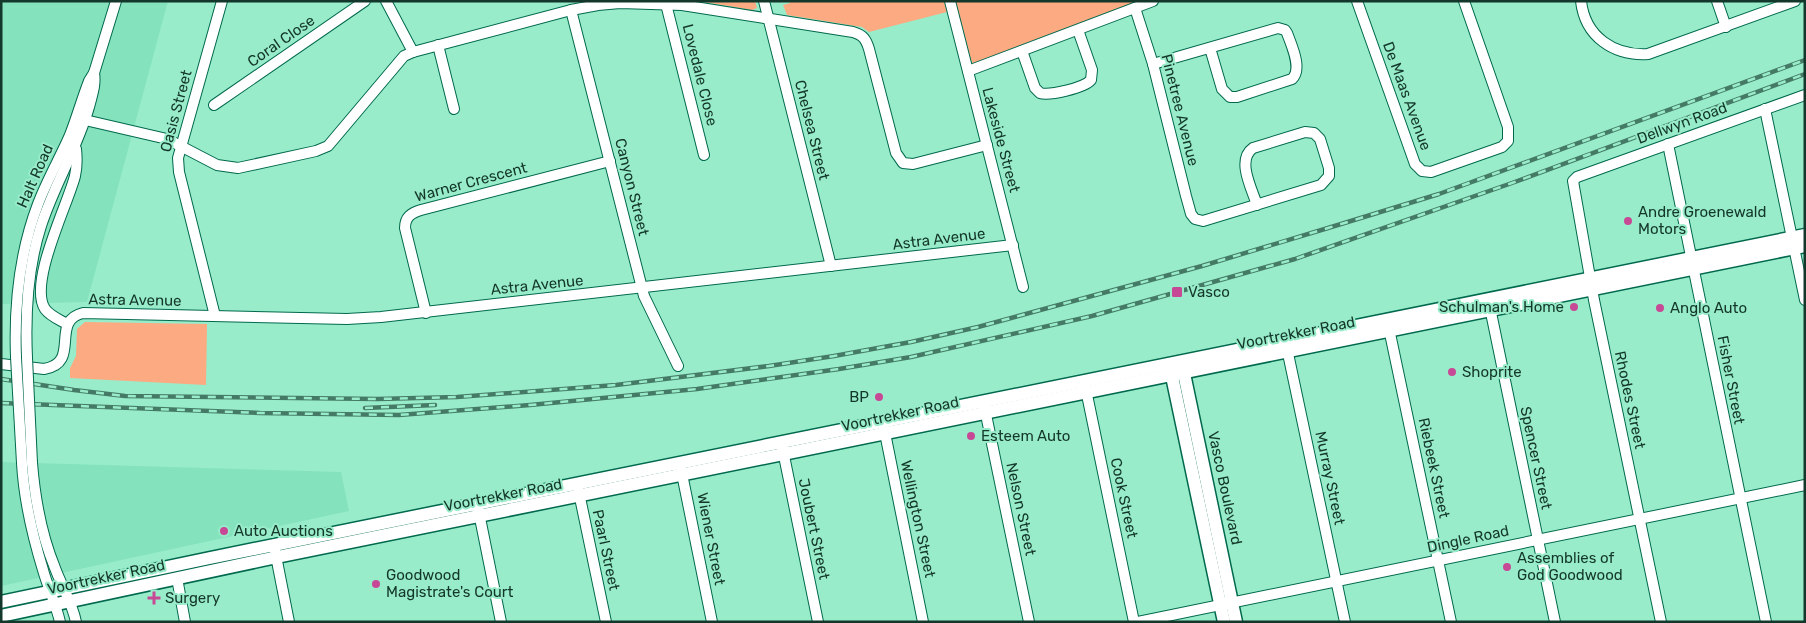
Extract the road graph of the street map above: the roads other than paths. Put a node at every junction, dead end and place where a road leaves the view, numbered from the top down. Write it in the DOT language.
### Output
graph roads {
  1 [pos="116,1"];
  2 [pos="222,1"];
  3 [pos="365,1"];
  4 [pos="386,1"];
  5 [pos="764,1"];
  6 [pos="950,1"];
  7 [pos="1153,1"];
  8 [pos="1357,1"];
  9 [pos="1464,1"];
  10 [pos="1582,1"];
  11 [pos="1717,1"];
  12 [pos="1795,1"];
  13 [pos="666,4"];
  14 [pos="1134,8"];
  15 [pos="571,10"];
  16 [pos="768,19"];
  17 [pos="1726,27"];
  18 [pos="1078,30"];
  19 [pos="438,45"];
  20 [pos="1210,48"];
  21 [pos="1022,51"];
  22 [pos="412,52"];
  23 [pos="1153,64"];
  24 [pos="968,71"];
  25 [pos="94,74"];
  26 [pos="1805,94"];
  27 [pos="214,106"];
  28 [pos="454,109"];
  29 [pos="1766,109"];
  30 [pos="85,120"];
  31 [pos="1668,144"];
  32 [pos="987,145"];
  33 [pos="76,146"];
  34 [pos="180,146"];
  35 [pos="704,154"];
  36 [pos="610,161"];
  37 [pos="1573,183"];
  38 [pos="1257,205"];
  39 [pos="1805,235"];
  40 [pos="1797,244"];
  41 [pos="1013,245"];
  42 [pos="1692,264"];
  43 [pos="831,266"];
  44 [pos="1591,285"];
  45 [pos="1023,287"];
  46 [pos="642,288"];
  47 [pos="1805,300"];
  48 [pos="1490,305"];
  49 [pos="426,313"];
  50 [pos="216,316"];
  51 [pos="67,324"];
  52 [pos="1388,326"];
  53 [pos="1287,346"];
  54 [pos="21,358"];
  55 [pos="1,364"];
  56 [pos="678,366"];
  57 [pos="1177,368"];
  58 [pos="1086,387"];
  59 [pos="984,407"];
  60 [pos="884,428"];
  61 [pos="782,449"];
  62 [pos="27,463"];
  63 [pos="681,469"];
  64 [pos="1805,485"];
  65 [pos="579,490"];
  66 [pos="1740,498"];
  67 [pos="479,510"];
  68 [pos="1640,519"];
  69 [pos="1538,540"];
  70 [pos="275,551"];
  71 [pos="1438,560"];
  72 [pos="176,578"];
  73 [pos="1336,581"];
  74 [pos="65,588"];
  75 [pos="51,592"];
  76 [pos="70,601"];
  77 [pos="1,602"];
  78 [pos="56,604"];
  79 [pos="1226,604"];
  80 [pos="1,616"];
  81 [pos="60,622"];
  82 [pos="76,622"];
  83 [pos="185,622"];
  84 [pos="289,622"];
  85 [pos="501,622"];
  86 [pos="606,622"];
  87 [pos="712,622"];
  88 [pos="818,622"];
  89 [pos="923,622"];
  90 [pos="1029,622"];
  91 [pos="1134,622"];
  92 [pos="1138,622"];
  93 [pos="1224,622"];
  94 [pos="1236,622"];
  95 [pos="1345,622"];
  96 [pos="1450,622"];
  97 [pos="1555,622"];
  98 [pos="1661,622"];
  99 [pos="1766,622"];
  1 -- 25 [label="street, Halt Road"];
  2 -- 34 [label="street, Oasis Street"];
  3 -- 27 [label="street, Coral Close"];
  4 -- 22 [label="street"];
  5 -- 16 [label="street, Chelsea Street"];
  6 -- 24 [label="street, Lakeside Street"];
  7 -- 14 [label="street"];
  8 -- 9 [label="street, De Maas Avenue"];
  10 -- 17 [label="street"];
  11 -- 17 [label="street"];
  12 -- 17 [label="street"];
  13 -- 15 [label="street"];
  13 -- 16 [label="street"];
  13 -- 35 [label="street, Lovedale Close"];
  14 -- 18 [label="street"];
  14 -- 23 [label="street, Pinetree Avenue"];
  15 -- 19 [label="street"];
  15 -- 36 [label="street, Canyon Street"];
  16 -- 32 [label="street"];
  16 -- 43 [label="street, Chelsea Street"];
  18 -- 21 [label="street"];
  18 -- 21 [label="street"];
  19 -- 22 [label="street"];
  19 -- 28 [label="street"];
  20 -- 20 [label="street"];
  20 -- 23 [label="street"];
  21 -- 24 [label="street"];
  22 -- 34 [label="street"];
  23 -- 38 [label="street, Pinetree Avenue"];
  24 -- 32 [label="street, Lakeside Street"];
  25 -- 30 [label="street, Halt Road"];
  25 -- 54 [label="street, Halt Road"];
  26 -- 29 [label="street, Dellwyn Road"];
  29 -- 31 [label="street, Dellwyn Road"];
  29 -- 40 [label="street"];
  30 -- 33 [label="street, Halt Road"];
  30 -- 34 [label="street"];
  31 -- 37 [label="street, Dellwyn Road"];
  31 -- 42 [label="street, Fisher Street"];
  32 -- 41 [label="street, Lakeside Street"];
  33 -- 51 [label="street"];
  33 -- 54 [label="street, Halt Road"];
  34 -- 50 [label="street, Oasis Street"];
  36 -- 46 [label="street, Canyon Street"];
  36 -- 49 [label="street, Warner Crescent"];
  37 -- 44 [label="street, Rhodes Street"];
  38 -- 38 [label="street"];
  39 -- 40 [label="main road, Voortrekker Road"];
  40 -- 42 [label="main road, Voortrekker Road"];
  40 -- 47 [label="street"];
  41 -- 43 [label="street, Astra Avenue"];
  41 -- 45 [label="street, Lakeside Street"];
  42 -- 44 [label="main road, Voortrekker Road"];
  42 -- 66 [label="street, Fisher Street"];
  43 -- 46 [label="street, Astra Avenue"];
  44 -- 48 [label="main road, Voortrekker Road"];
  44 -- 68 [label="street, Rhodes Street"];
  46 -- 49 [label="street, Astra Avenue"];
  46 -- 56 [label="street, Canyon Street"];
  48 -- 52 [label="main road, Voortrekker Road"];
  48 -- 69 [label="street, Spencer Street"];
  49 -- 50 [label="street, Astra Avenue"];
  50 -- 51 [label="street, Astra Avenue"];
  51 -- 55 [label="street"];
  52 -- 53 [label="main road, Voortrekker Road"];
  52 -- 71 [label="street, Riebeek Street"];
  53 -- 57 [label="main road, Voortrekker Road"];
  53 -- 73 [label="street, Murray Street"];
  54 -- 62 [label="street, Halt Road, bridge"];
  57 -- 58 [label="main road, Voortrekker Road"];
  57 -- 79 [label="main road, Vasco Boulevard"];
  58 -- 59 [label="main road, Voortrekker Road"];
  58 -- 91 [label="street, Cook Street"];
  59 -- 60 [label="main road, Voortrekker Road"];
  59 -- 90 [label="street, Nelson Street"];
  60 -- 61 [label="main road, Voortrekker Road"];
  60 -- 89 [label="street, Wellington Street"];
  61 -- 63 [label="main road, Voortrekker Road"];
  61 -- 88 [label="street, Joubert Street"];
  62 -- 74 [label="street, Halt Road"];
  62 -- 75 [label="street, Halt Road"];
  63 -- 65 [label="main road, Voortrekker Road"];
  63 -- 87 [label="street, Wiener Street"];
  64 -- 66 [label="street, Dingle Road"];
  65 -- 67 [label="main road, Voortrekker Road"];
  65 -- 86 [label="street, Paarl Street"];
  66 -- 68 [label="street, Dingle Road"];
  66 -- 99 [label="street, Fisher Street"];
  67 -- 70 [label="main road, Voortrekker Road"];
  67 -- 85 [label="street"];
  68 -- 69 [label="street, Dingle Road"];
  68 -- 98 [label="street, Rhodes Street"];
  69 -- 71 [label="street, Dingle Road"];
  69 -- 97 [label="street, Spencer Street"];
  70 -- 72 [label="main road, Voortrekker Road"];
  70 -- 74 [label="main road, Voortrekker Road"];
  70 -- 84 [label="street"];
  71 -- 73 [label="street, Dingle Road"];
  71 -- 96 [label="street, Riebeek Street"];
  72 -- 76 [label="main road, Voortrekker Road"];
  72 -- 83 [label="street"];
  73 -- 79 [label="street, Dingle Road"];
  73 -- 95 [label="street, Murray Street"];
  74 -- 75 [label="main road, Voortrekker Road"];
  74 -- 76 [label="street, Halt Road"];
  75 -- 77 [label="main road, Voortrekker Road"];
  75 -- 78 [label="street, Halt Road"];
  76 -- 78 [label="main road, Voortrekker Road"];
  76 -- 82 [label="street, Halt Road"];
  78 -- 80 [label="main road, Voortrekker Road"];
  78 -- 81 [label="street, Halt Road"];
  79 -- 92 [label="street, Dingle Road"];
  79 -- 93 [label="main road, Vasco Boulevard"];
  79 -- 94 [label="main road, Vasco Boulevard"];
}
